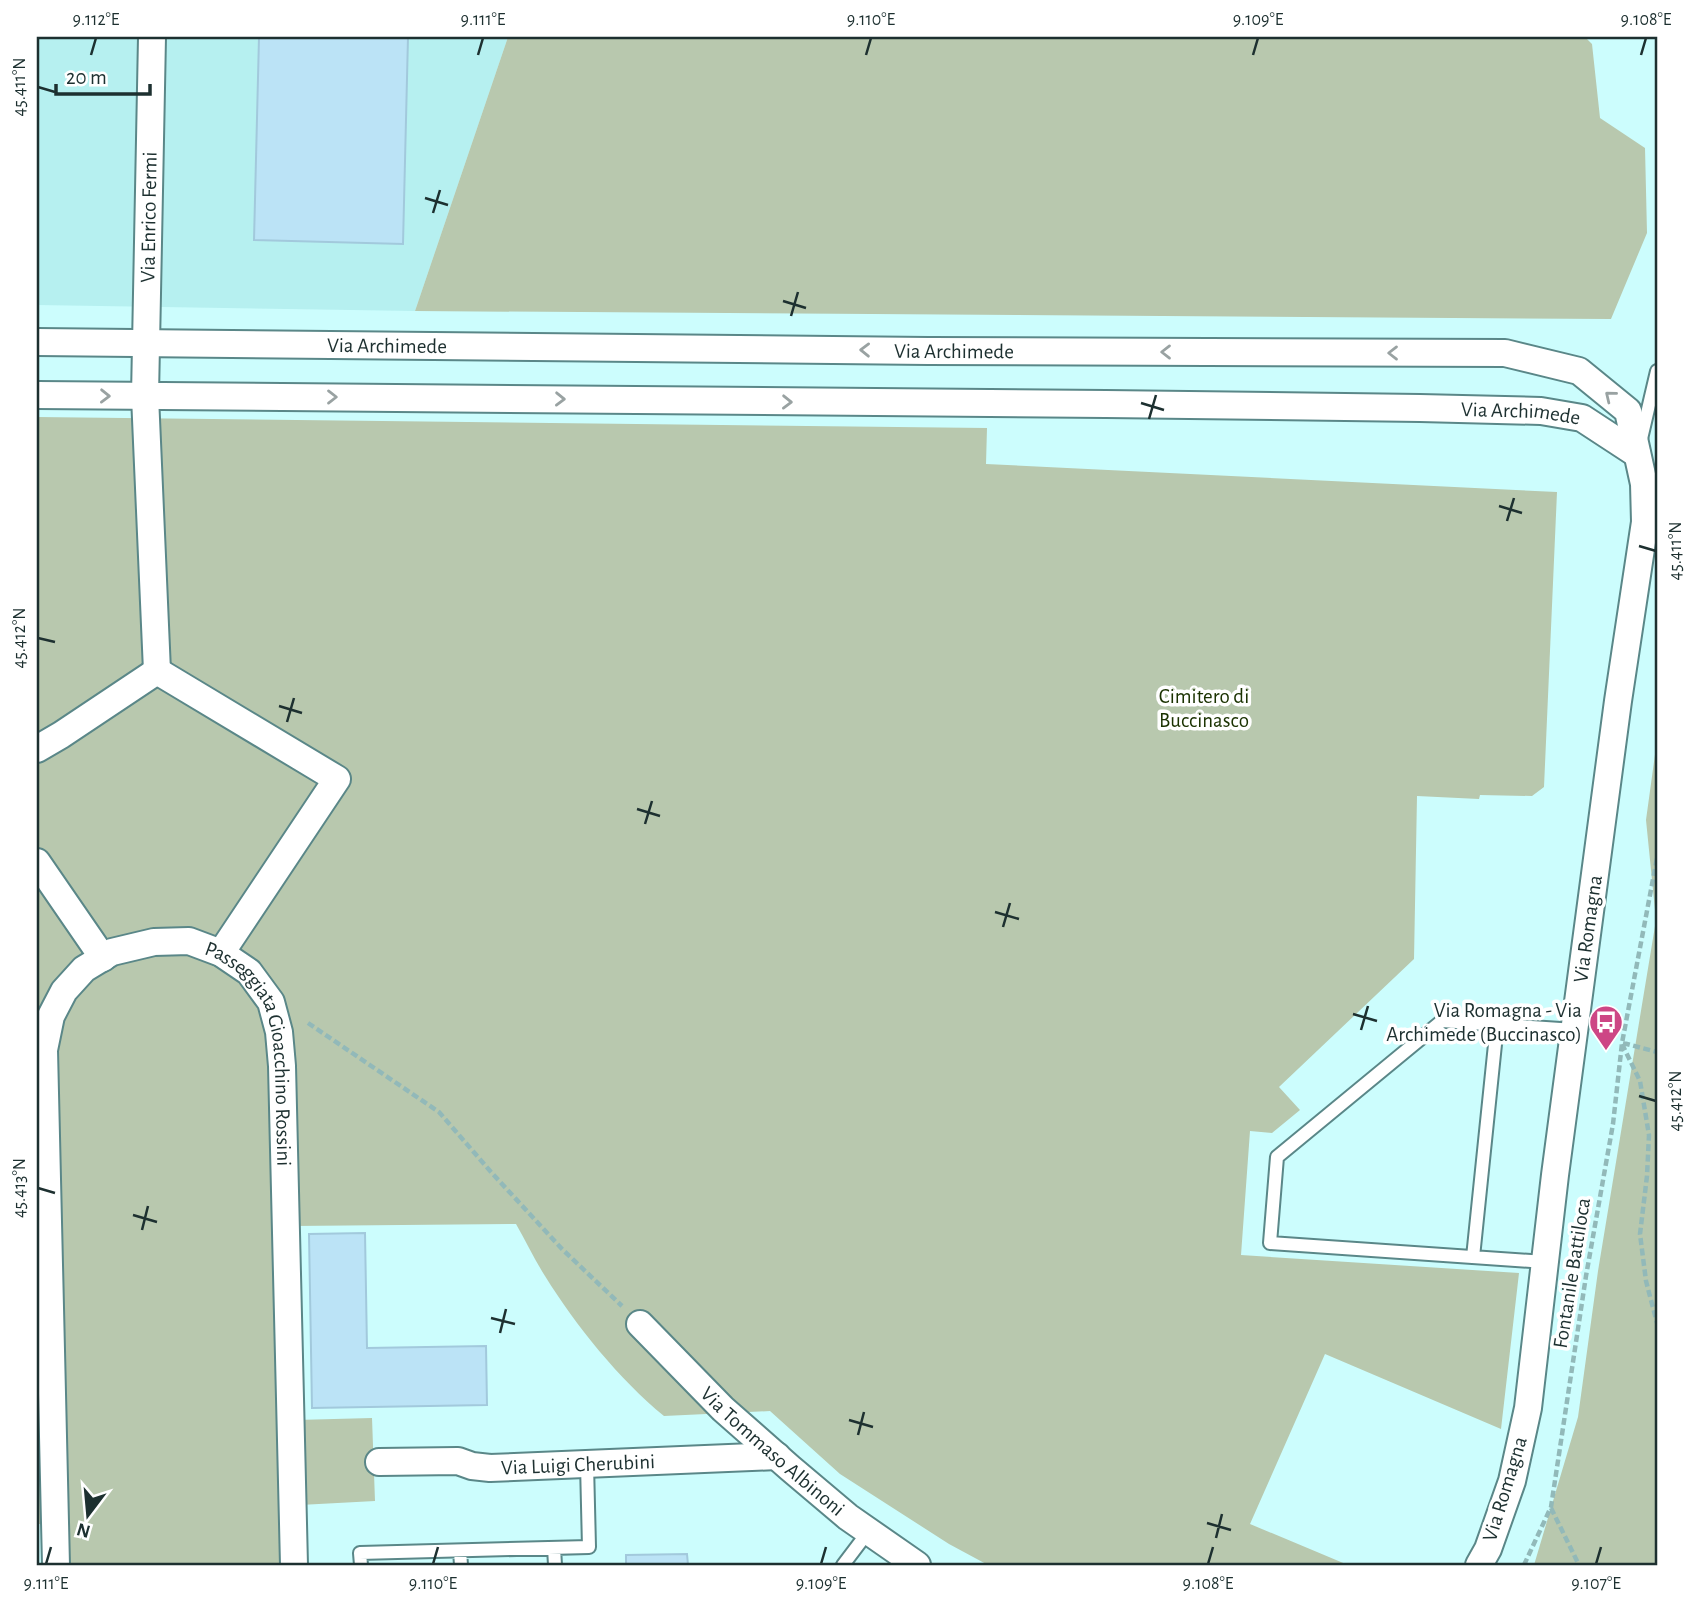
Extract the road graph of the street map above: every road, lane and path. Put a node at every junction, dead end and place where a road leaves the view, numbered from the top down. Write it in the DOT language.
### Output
graph roads {
  1 [pos="152,37"];
  2 [pos="37,342"];
  3 [pos="147,344"];
  4 [pos="1657,371"];
  5 [pos="37,395"];
  6 [pos="145,396"];
  7 [pos="1637,454"];
  8 [pos="157,671"];
  9 [pos="37,750"];
  10 [pos="1657,858"];
  11 [pos="37,862"];
  12 [pos="221,953"];
  13 [pos="103,958"];
  14 [pos="265,994"];
  15 [pos="1497,1024"];
  16 [pos="1574,1030"];
  17 [pos="1622,1043"];
  18 [pos="1657,1052"];
  19 [pos="1473,1257"];
  20 [pos="1545,1262"];
  21 [pos="1657,1323"];
  22 [pos="640,1324"];
  23 [pos="776,1456"];
  24 [pos="379,1462"];
  25 [pos="587,1464"];
  26 [pos="46,1475"];
  27 [pos="1551,1507"];
  28 [pos="868,1532"];
  29 [pos="554,1548"];
  30 [pos="460,1551"];
  31 [pos="56,1565"];
  32 [pos="293,1565"];
  33 [pos="361,1565"];
  34 [pos="461,1565"];
  35 [pos="555,1565"];
  36 [pos="843,1565"];
  37 [pos="917,1565"];
  38 [pos="1479,1565"];
  39 [pos="1524,1565"];
  40 [pos="1579,1565"];
  1 -- 3 [label="street, Via Enrico Fermi"];
  2 -- 3 [label="street, Via Archimede"];
  3 -- 6 [label="street, Via Enrico Fermi"];
  7 -- 3 [label="street, Via Archimede, one-way"];
  4 -- 7 [label="lane"];
  5 -- 6 [label="street, Via Archimede, one-way"];
  6 -- 7 [label="street, Via Archimede, one-way"];
  6 -- 8 [label="street, Via Enrico Fermi"];
  7 -- 16 [label="street, Via Romagna"];
  8 -- 9 [label="street"];
  8 -- 12 [label="street"];
  10 -- 17 [label="path, Fontanile Battiloca"];
  11 -- 13 [label="street"];
  12 -- 13 [label="street, Passeggiata Gioacchino Rossini"];
  12 -- 14 [label="street, Passeggiata Gioacchino Rossini"];
  13 -- 26 [label="street, Passeggiata Gioacchino Rossini"];
  14 -- 22 [label="path"];
  14 -- 32 [label="street, Passeggiata Gioacchino Rossini"];
  15 -- 16 [label="lane"];
  15 -- 19 [label="lane"];
  15 -- 19 [label="lane"];
  16 -- 20 [label="street, Via Romagna"];
  17 -- 18 [label="path"];
  17 -- 21 [label="path"];
  17 -- 27 [label="path, Fontanile Battiloca"];
  19 -- 20 [label="lane"];
  20 -- 38 [label="street, Via Romagna"];
  22 -- 23 [label="street, Via Tommaso Albinoni"];
  23 -- 25 [label="street, Via Luigi Cherubini"];
  23 -- 28 [label="street, Via Tommaso Albinoni"];
  24 -- 25 [label="street, Via Luigi Cherubini"];
  25 -- 29 [label="lane"];
  26 -- 31 [label="street, Passeggiata Gioacchino Rossini"];
  27 -- 39 [label="path, Fontanile Battiloca"];
  27 -- 40 [label="path"];
  28 -- 36 [label="lane"];
  28 -- 37 [label="street, Via Tommaso Albinoni"];
  29 -- 30 [label="lane"];
  29 -- 35 [label="lane"];
  30 -- 33 [label="lane"];
  30 -- 34 [label="lane"];
}
